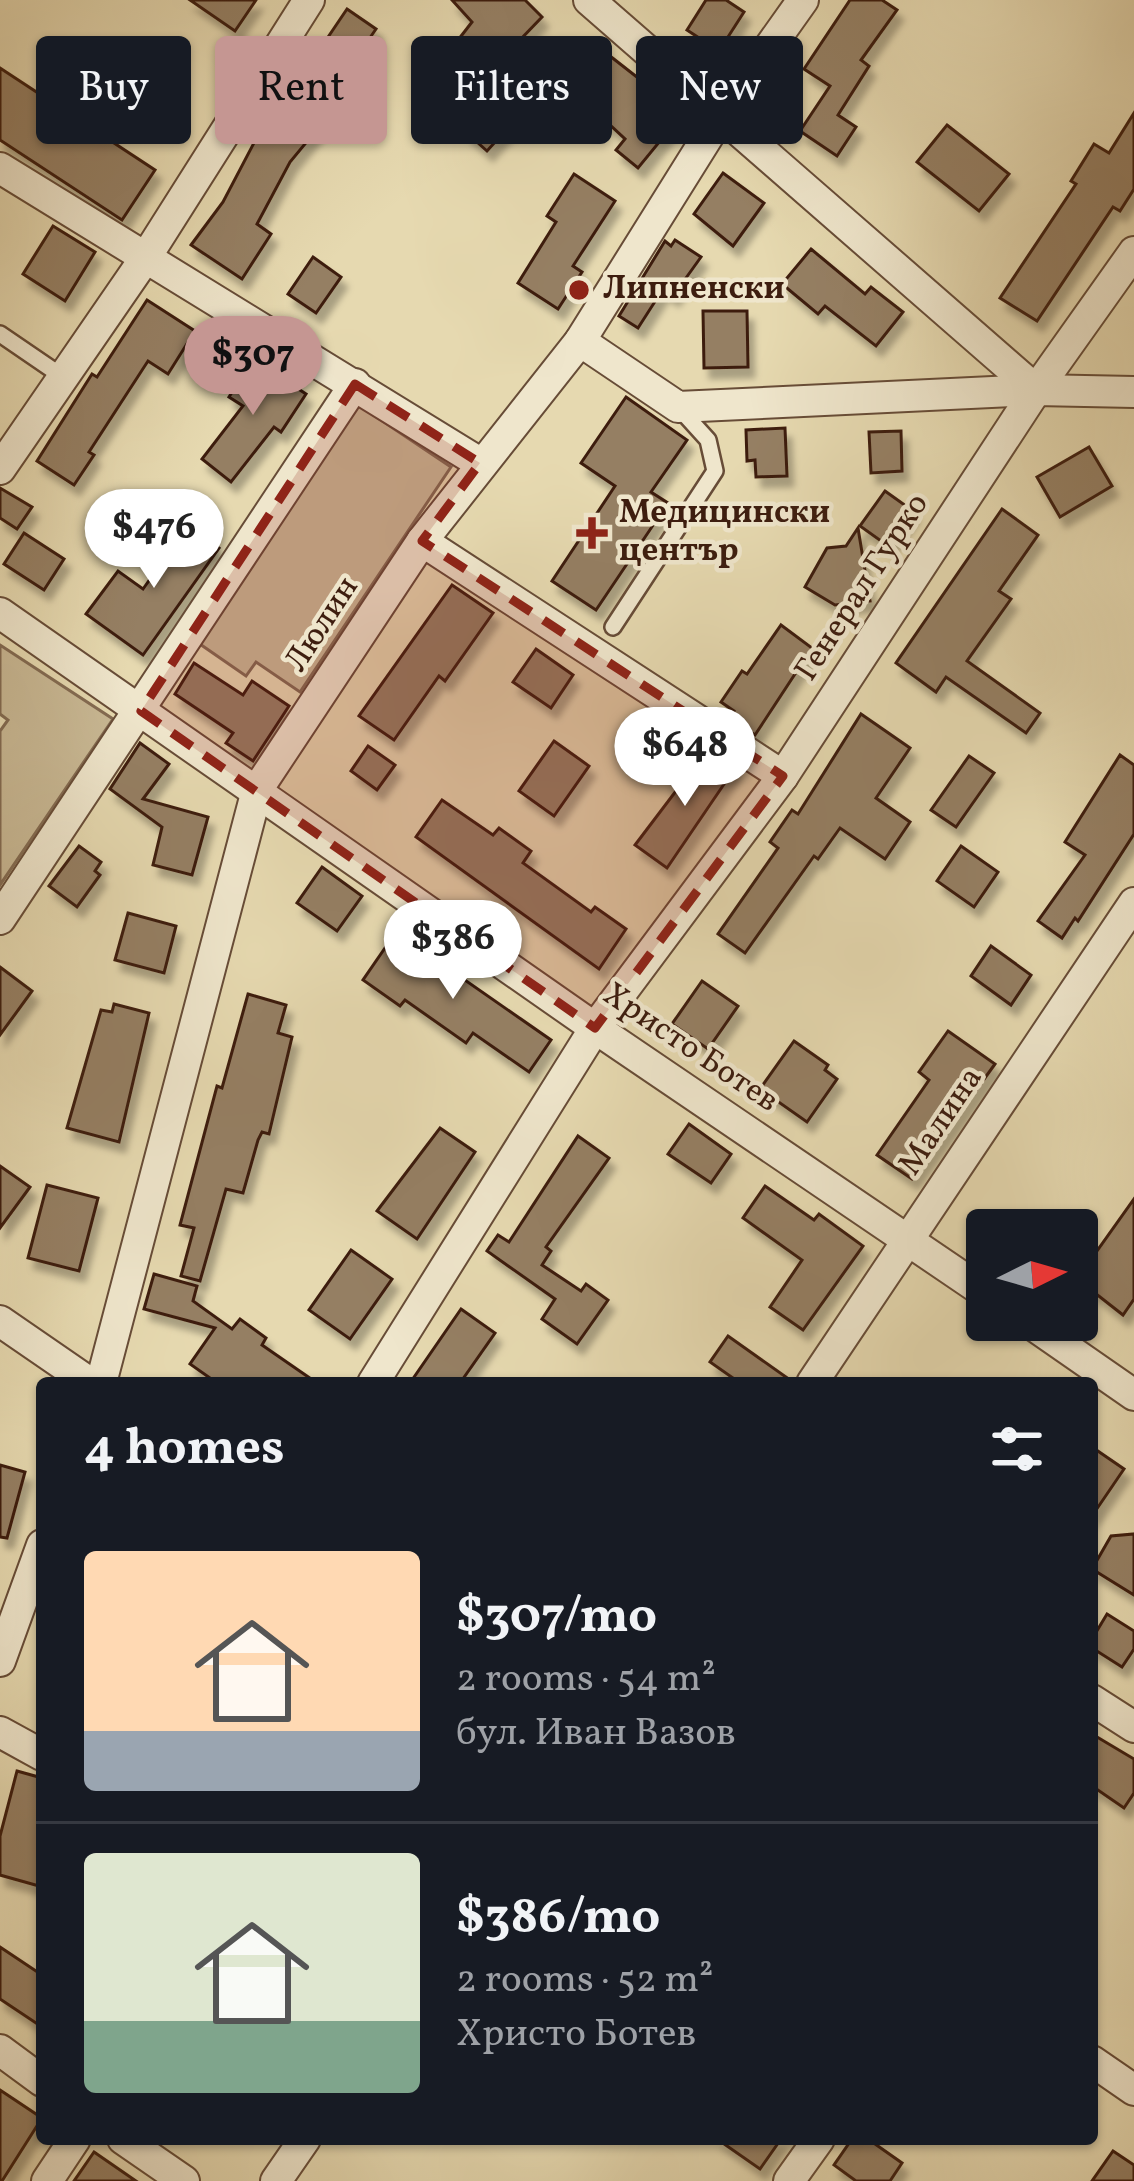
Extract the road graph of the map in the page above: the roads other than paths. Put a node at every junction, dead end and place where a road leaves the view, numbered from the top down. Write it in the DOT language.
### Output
graph roads {
  1 [pos="309,0"];
  2 [pos="589,0"];
  3 [pos="803,0"];
  4 [pos="777,36"];
  5 [pos="636,42"];
  6 [pos="703,144"];
  7 [pos="751,144"];
  8 [pos="0,168"];
  9 [pos="1134,252"];
  10 [pos="146,257"];
  11 [pos="0,334"];
  12 [pos="580,340"];
  13 [pos="63,377"];
  14 [pos="355,384"];
  15 [pos="1036,389"];
  16 [pos="1134,392"];
  17 [pos="678,407"];
  18 [pos="480,463"];
  19 [pos="0,469"];
  20 [pos="422,541"];
  21 [pos="0,613"];
  22 [pos="613,627"];
  23 [pos="141,711"];
  24 [pos="783,776"];
  25 [pos="257,790"];
  26 [pos="1134,903"];
  27 [pos="0,919"];
  28 [pos="595,1028"];
  29 [pos="907,1239"];
  30 [pos="966,1280"];
  31 [pos="0,1321"];
  32 [pos="1057,1341"];
  33 [pos="81,1377"];
  34 [pos="103,1377"];
  35 [pos="377,1377"];
  36 [pos="816,1377"];
  37 [pos="1110,1377"];
  38 [pos="1134,1395"];
  39 [pos="36,1562"];
  40 [pos="0,1660"];
  41 [pos="1098,1704"];
  42 [pos="1134,1727"];
  43 [pos="0,1732"];
  44 [pos="36,1752"];
  45 [pos="0,2050"];
  46 [pos="1098,2065"];
  47 [pos="36,2077"];
  48 [pos="1134,2090"];
  49 [pos="71,2145"];
  50 [pos="132,2145"];
  51 [pos="301,2145"];
  52 [pos="815,2145"];
  53 [pos="47,2181"];
  54 [pos="184,2181"];
  55 [pos="276,2181"];
  56 [pos="789,2181"];
  1 -- 10 [label="street"];
  2 -- 5 [label="street"];
  3 -- 4 [label="street, Люлин"];
  6 -- 12 [label="street, Люлин"];
  7 -- 15 [label="street"];
  8 -- 10 [label="street"];
  9 -- 15 [label="street, Генерал Гурко"];
  10 -- 13 [label="street"];
  10 -- 14 [label="street"];
  11 -- 13 [label="lane"];
  12 -- 17 [label="street"];
  12 -- 18 [label="street, Люлин"];
  13 -- 19 [label="street"];
  14 -- 18 [label="street"];
  14 -- 23 [label="street"];
  15 -- 16 [label="street"];
  15 -- 17 [label="street"];
  15 -- 24 [label="street, Генерал Гурко"];
  17 -- 22 [label="lane"];
  18 -- 20 [label="street, Люлин"];
  20 -- 24 [label="street"];
  20 -- 25 [label="street, Люлин"];
  21 -- 23 [label="street, Христо Ботев"];
  23 -- 25 [label="street, Христо Ботев"];
  23 -- 27 [label="street"];
  24 -- 28 [label="street, Генерал Гурко"];
  25 -- 28 [label="street, Христо Ботев"];
  25 -- 34 [label="street, Люлин"];
  26 -- 29 [label="street, Малина"];
  28 -- 29 [label="street, Христо Ботев"];
  28 -- 35 [label="street, Генерал Гурко"];
  29 -- 30 [label="street, Христо Ботев"];
  29 -- 36 [label="street, Малина"];
  31 -- 33 [label="street"];
  32 -- 37 [label="street"];
  37 -- 38 [label="street"];
  39 -- 40 [label="street"];
  41 -- 42 [label="street"];
  43 -- 44 [label="street"];
  45 -- 47 [label="street"];
  46 -- 48 [label="street"];
  49 -- 53 [label="street"];
  50 -- 54 [label="street"];
  51 -- 55 [label="street"];
  52 -- 56 [label="street"];
}
